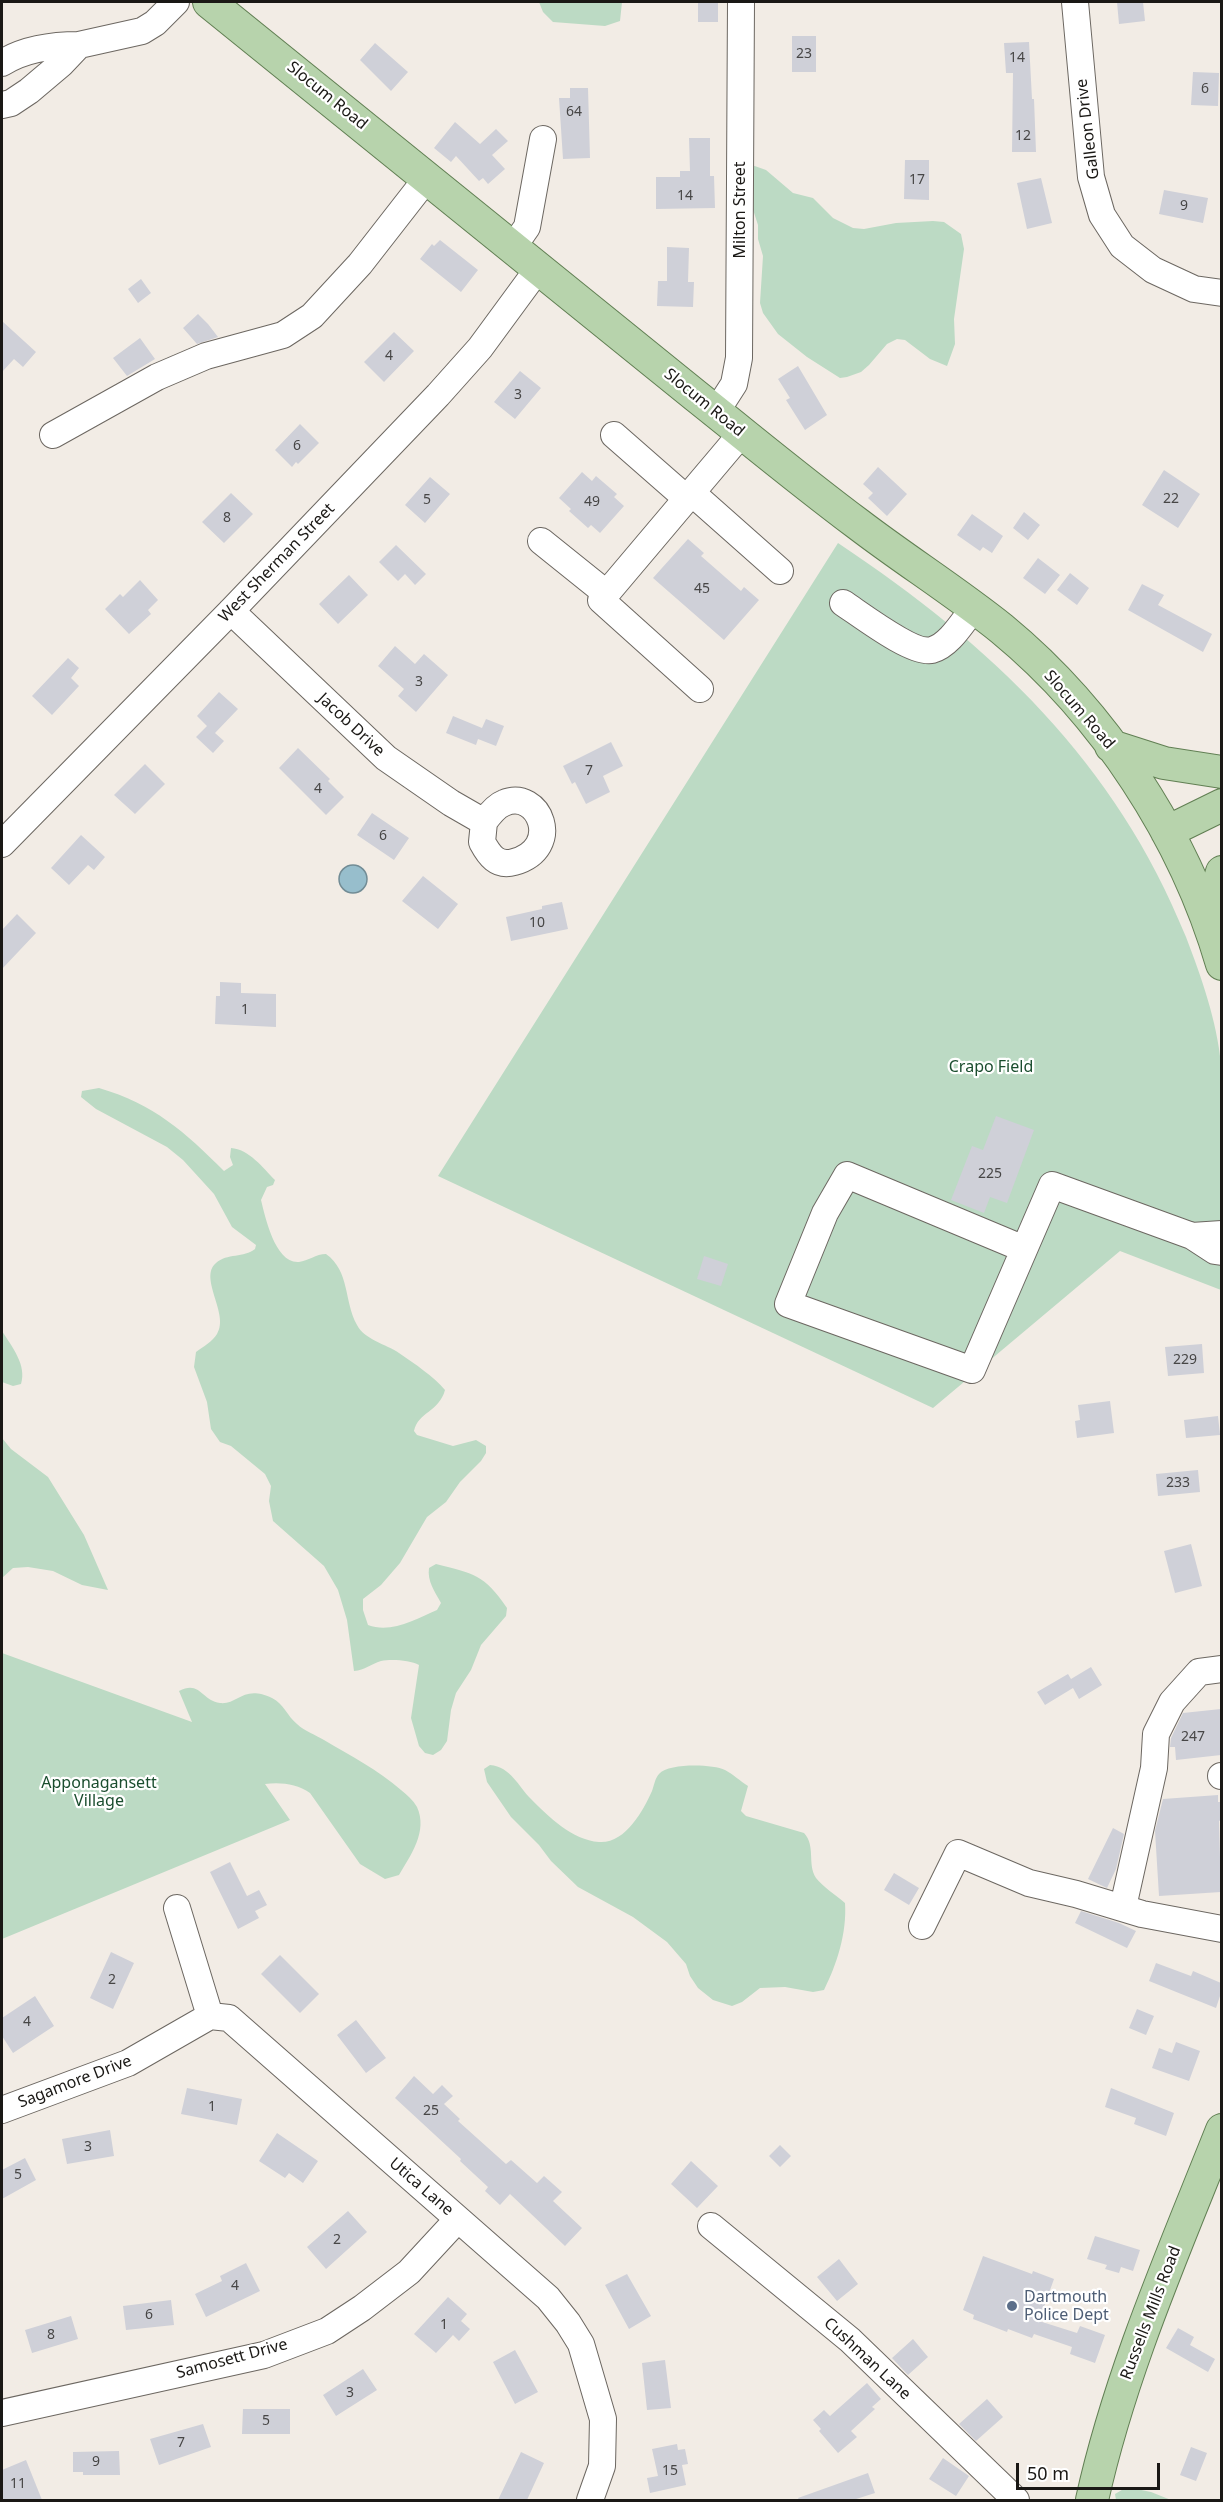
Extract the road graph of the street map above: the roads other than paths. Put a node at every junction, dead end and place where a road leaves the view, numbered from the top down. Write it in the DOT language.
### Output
graph roads {
  1 [pos="176,2"];
  2 [pos="209,2"];
  3 [pos="741,2"];
  4 [pos="1075,2"];
  5 [pos="79,45"];
  6 [pos="2,63"];
  7 [pos="2,105"];
  8 [pos="543,139"];
  9 [pos="427,178"];
  10 [pos="513,247"];
  11 [pos="538,268"];
  12 [pos="1221,294"];
  13 [pos="716,412"];
  14 [pos="742,433"];
  15 [pos="53,435"];
  16 [pos="614,435"];
  17 [pos="689,496"];
  18 [pos="542,540"];
  19 [pos="780,571"];
  20 [pos="607,594"];
  21 [pos="843,603"];
  22 [pos="974,608"];
  23 [pos="231,611"];
  24 [pos="700,689"];
  25 [pos="1111,746"];
  26 [pos="1221,772"];
  27 [pos="1221,805"];
  28 [pos="484,822"];
  29 [pos="1167,832"];
  30 [pos="2,844"];
  31 [pos="1221,872"];
  32 [pos="1219,942"];
  33 [pos="1221,1234"];
  34 [pos="1192,1236"];
  35 [pos="1024,1249"];
  36 [pos="1221,1252"];
  37 [pos="1221,1669"];
  38 [pos="1123,1907"];
  39 [pos="177,1908"];
  40 [pos="922,1926"];
  41 [pos="1221,1929"];
  42 [pos="210,2016"];
  43 [pos="2,2110"];
  44 [pos="1221,2130"];
  45 [pos="458,2218"];
  46 [pos="711,2226"];
  47 [pos="2,2413"];
  48 [pos="590,2500"];
  49 [pos="1016,2500"];
  50 [pos="1092,2500"];
  1 -- 5 [label="street"];
  2 -- 9 [label="main road, Slocum Road"];
  3 -- 13 [label="street, Milton Street"];
  4 -- 12 [label="street, Galleon Drive"];
  5 -- 6 [label="street"];
  5 -- 7 [label="street"];
  8 -- 10 [label="street"];
  9 -- 10 [label="main road, Slocum Road"];
  9 -- 15 [label="street"];
  10 -- 11 [label="main road, Slocum Road"];
  11 -- 13 [label="main road, Slocum Road"];
  11 -- 23 [label="street, West Sherman Street"];
  13 -- 14 [label="main road, Slocum Road"];
  14 -- 17 [label="street"];
  14 -- 22 [label="main road, Slocum Road"];
  16 -- 17 [label="street"];
  17 -- 19 [label="street"];
  17 -- 20 [label="street"];
  18 -- 20 [label="street"];
  20 -- 24 [label="street"];
  21 -- 22 [label="street"];
  22 -- 25 [label="main road, Slocum Road"];
  23 -- 28 [label="street, Jacob Drive"];
  23 -- 30 [label="street, West Sherman Street"];
  25 -- 26 [label="main road"];
  25 -- 29 [label="main road, Slocum Road"];
  27 -- 29 [label="main road"];
  29 -- 32 [label="main road"];
  31 -- 32 [label="main road"];
  33 -- 34 [label="street"];
  34 -- 35 [label="street"];
  34 -- 36 [label="street"];
  35 -- 35 [label="street"];
  37 -- 38 [label="street"];
  38 -- 40 [label="street"];
  38 -- 41 [label="street"];
  39 -- 42 [label="street"];
  42 -- 43 [label="street, Sagamore Drive"];
  42 -- 45 [label="street, Utica Lane"];
  44 -- 50 [label="main road, Russells Mills Road"];
  45 -- 47 [label="street, Samosett Drive"];
  45 -- 48 [label="street, Utica Lane"];
  46 -- 49 [label="street, Cushman Lane"];
}
